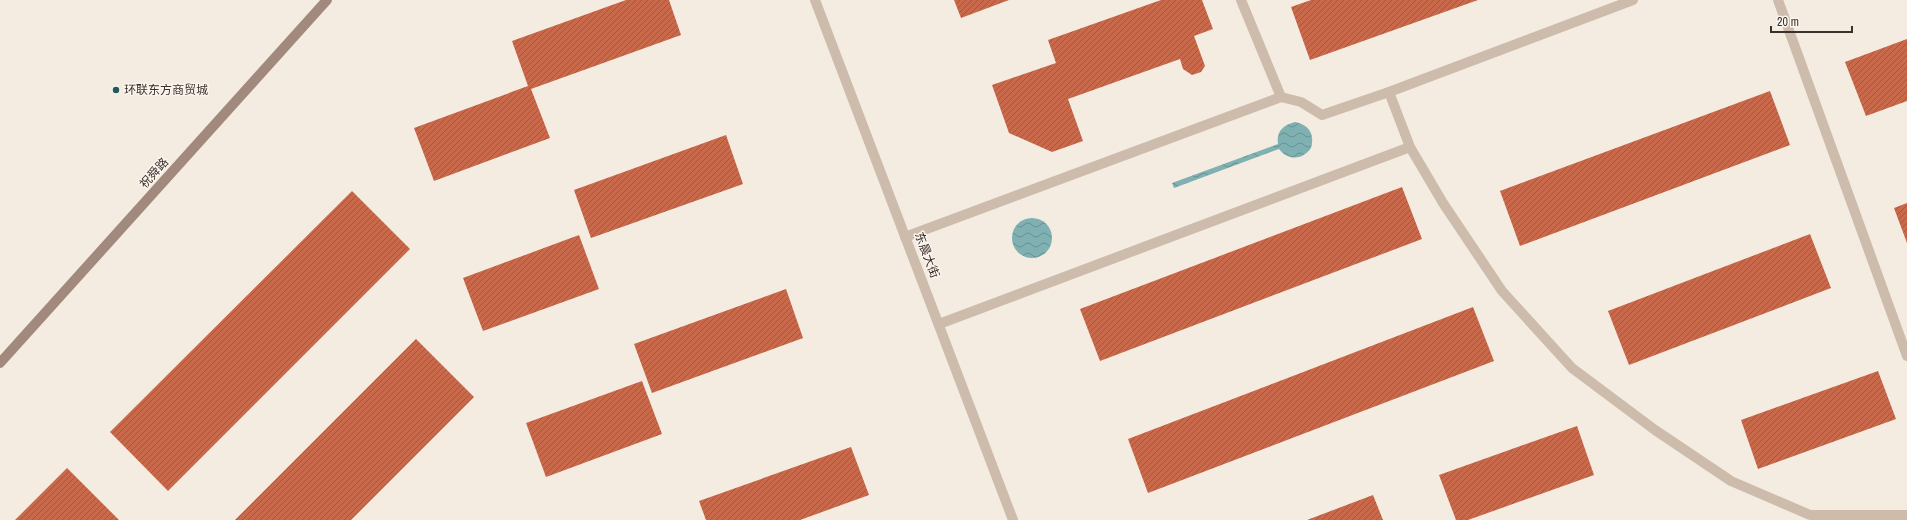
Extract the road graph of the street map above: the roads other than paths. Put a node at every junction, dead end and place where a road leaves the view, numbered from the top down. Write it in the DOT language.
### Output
graph roads {
  1 [pos="327,0"];
  2 [pos="814,0"];
  3 [pos="1241,0"];
  4 [pos="1633,0"];
  5 [pos="1778,0"];
  6 [pos="1389,92"];
  7 [pos="1281,97"];
  8 [pos="1410,147"];
  9 [pos="906,237"];
  10 [pos="939,324"];
  11 [pos="1907,356"];
  12 [pos="0,363"];
  13 [pos="1907,515"];
  14 [pos="1013,520"];
  1 -- 12 [label="main road, 祝舜路"];
  2 -- 9 [label="street, 东晨大街"];
  3 -- 7 [label="street"];
  4 -- 6 [label="street"];
  5 -- 11 [label="street"];
  6 -- 7 [label="street"];
  6 -- 8 [label="street"];
  7 -- 9 [label="street"];
  8 -- 10 [label="street"];
  8 -- 13 [label="street"];
  9 -- 10 [label="street, 东晨大街"];
  10 -- 14 [label="street, 东晨大街"];
}
